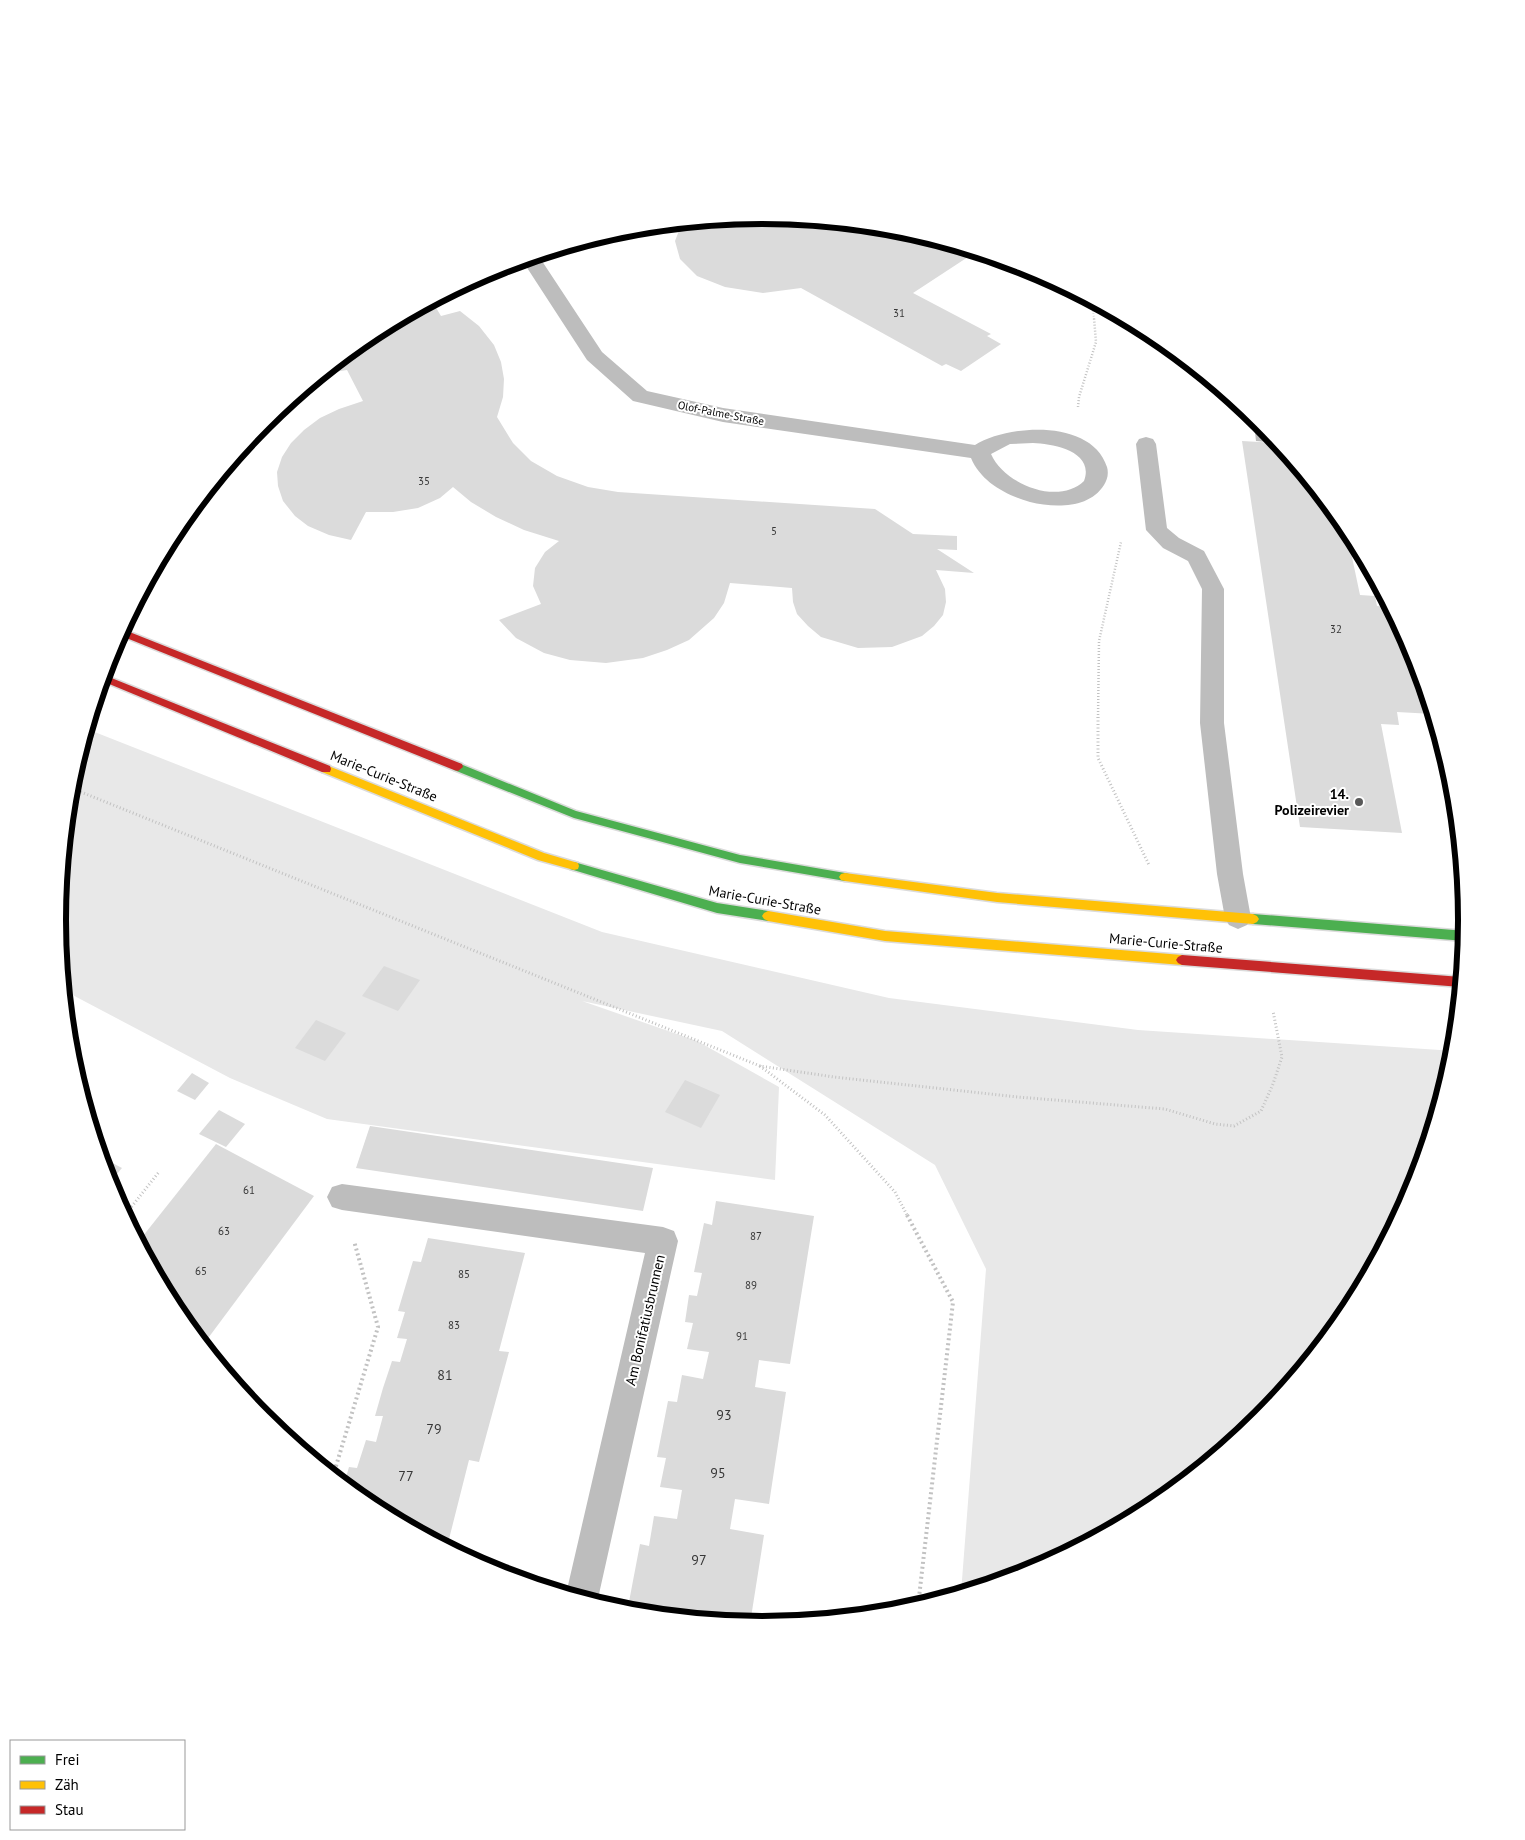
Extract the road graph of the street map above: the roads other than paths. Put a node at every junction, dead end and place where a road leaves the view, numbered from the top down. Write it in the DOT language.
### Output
graph roads {
  1 [pos="533,263"];
  2 [pos="1146,444"];
  3 [pos="979,452"];
  4 [pos="128,635"];
  5 [pos="109,680"];
  6 [pos="1238,918"];
  7 [pos="1458,935"];
  8 [pos="1456,982"];
  9 [pos="342,1197"];
  10 [pos="583,1593"];
  1 -- 3 [label="street, Olof-Palme-Straße"];
  2 -- 6 [label="lane"];
  3 -- 3 [label="street"];
  4 -- 6 [label="main road"];
  5 -- 8 [label="main road, Marie-Curie-Straße"];
  6 -- 7 [label="main road"];
  9 -- 10 [label="lane, Am Bonifatiusbrunnen"];
}
